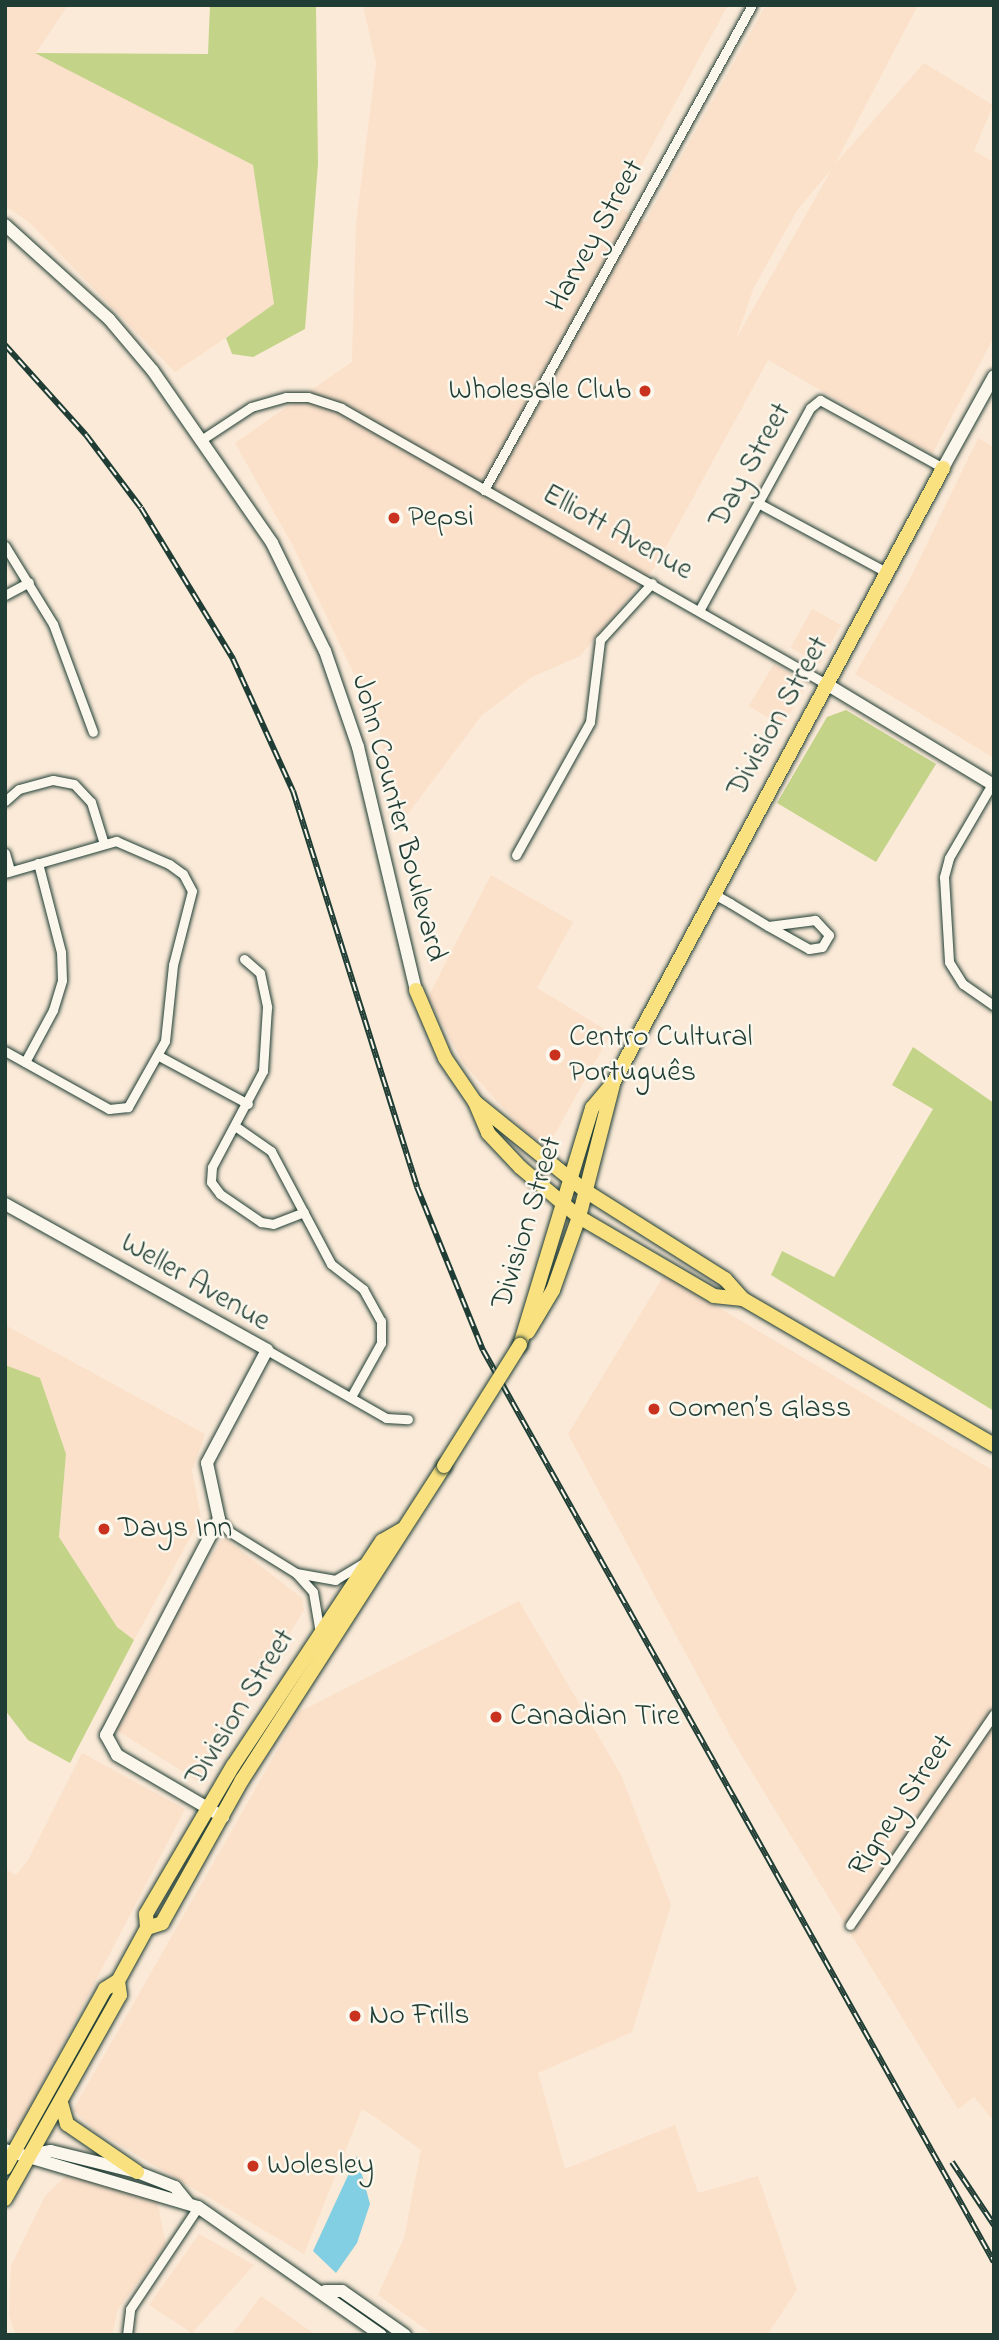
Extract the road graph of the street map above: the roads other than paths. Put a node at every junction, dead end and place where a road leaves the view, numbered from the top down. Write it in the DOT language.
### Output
graph roads {
  1 [pos="752,5"];
  2 [pos="5,225"];
  3 [pos="994,376"];
  4 [pos="204,438"];
  5 [pos="943,468"];
  6 [pos="484,490"];
  7 [pos="758,503"];
  8 [pos="5,546"];
  9 [pos="886,572"];
  10 [pos="29,582"];
  11 [pos="652,583"];
  12 [pos="5,595"];
  13 [pos="700,609"];
  14 [pos="828,685"];
  15 [pos="93,732"];
  16 [pos="993,785"];
  17 [pos="5,801"];
  18 [pos="104,844"];
  19 [pos="5,853"];
  20 [pos="516,855"];
  21 [pos="38,863"];
  22 [pos="8,872"];
  23 [pos="712,893"];
  24 [pos="768,926"];
  25 [pos="244,959"];
  26 [pos="416,990"];
  27 [pos="994,1006"];
  28 [pos="5,1051"];
  29 [pos="159,1056"];
  30 [pos="24,1062"];
  31 [pos="613,1083"];
  32 [pos="475,1101"];
  33 [pos="248,1104"];
  34 [pos="235,1126"];
  35 [pos="567,1177"];
  36 [pos="584,1190"];
  37 [pos="561,1203"];
  38 [pos="5,1204"];
  39 [pos="304,1212"];
  40 [pos="579,1217"];
  41 [pos="743,1299"];
  42 [pos="520,1345"];
  43 [pos="267,1350"];
  44 [pos="351,1397"];
  45 [pos="408,1419"];
  46 [pos="994,1445"];
  47 [pos="219,1519"];
  48 [pos="401,1530"];
  49 [pos="372,1555"];
  50 [pos="296,1573"];
  51 [pos="320,1633"];
  52 [pos="994,1714"];
  53 [pos="208,1808"];
  54 [pos="223,1817"];
  55 [pos="850,1925"];
  56 [pos="147,1928"];
  57 [pos="118,1981"];
  58 [pos="61,2103"];
  59 [pos="10,2151"];
  60 [pos="30,2155"];
  61 [pos="5,2168"];
  62 [pos="137,2172"];
  63 [pos="5,2199"];
  64 [pos="193,2205"];
  65 [pos="325,2291"];
  66 [pos="372,2332"];
  67 [pos="127,2335"];
  68 [pos="405,2335"];
  1 -- 6 [label="street, Harvey Street"];
  2 -- 4 [label="street, John Counter Boulevard"];
  3 -- 5 [label="street, Division Street"];
  4 -- 6 [label="street, Elliott Avenue"];
  4 -- 26 [label="street, John Counter Boulevard"];
  5 -- 7 [label="street, Day Street"];
  5 -- 9 [label="main road, Division Street"];
  6 -- 11 [label="street, Elliott Avenue"];
  7 -- 9 [label="street"];
  7 -- 13 [label="street, Day Street"];
  8 -- 10 [label="street"];
  9 -- 14 [label="main road, Division Street"];
  10 -- 12 [label="street"];
  10 -- 15 [label="street"];
  11 -- 13 [label="street, Elliott Avenue"];
  11 -- 20 [label="street"];
  13 -- 14 [label="street, Elliott Avenue"];
  14 -- 16 [label="street, Elliott Avenue"];
  14 -- 23 [label="main road, Division Street"];
  16 -- 27 [label="street"];
  17 -- 18 [label="street"];
  18 -- 21 [label="street"];
  18 -- 29 [label="street"];
  19 -- 22 [label="street"];
  21 -- 22 [label="street"];
  21 -- 30 [label="street"];
  23 -- 24 [label="street"];
  23 -- 31 [label="main road, Division Street"];
  24 -- 24 [label="street"];
  25 -- 33 [label="street"];
  26 -- 32 [label="main road, John Counter Boulevard"];
  28 -- 30 [label="street"];
  29 -- 30 [label="street"];
  29 -- 33 [label="street"];
  31 -- 35 [label="main road, Division Street"];
  31 -- 36 [label="main road, Division Street"];
  32 -- 35 [label="main road"];
  32 -- 37 [label="main road"];
  33 -- 34 [label="street"];
  34 -- 39 [label="street"];
  34 -- 39 [label="street"];
  35 -- 36 [label="main road"];
  35 -- 37 [label="main road, Division Street"];
  36 -- 40 [label="main road, Division Street"];
  36 -- 41 [label="main road"];
  37 -- 40 [label="main road"];
  37 -- 42 [label="main road, Division Street"];
  38 -- 43 [label="street, Weller Avenue"];
  39 -- 44 [label="street"];
  40 -- 41 [label="main road"];
  40 -- 42 [label="main road, Division Street"];
  41 -- 46 [label="main road"];
  42 -- 48 [label="main road, Division Street, bridge"];
  43 -- 44 [label="street"];
  43 -- 47 [label="street, Weller Avenue"];
  44 -- 45 [label="street"];
  47 -- 50 [label="street"];
  47 -- 53 [label="street"];
  48 -- 49 [label="main road, Division Street"];
  48 -- 54 [label="main road, Division Street"];
  49 -- 50 [label="street"];
  49 -- 51 [label="main road, Division Street"];
  50 -- 51 [label="street"];
  51 -- 53 [label="main road, Division Street"];
  52 -- 55 [label="street, Rigney Street"];
  53 -- 54 [label="street"];
  53 -- 56 [label="main road, Division Street"];
  54 -- 56 [label="main road, Division Street"];
  56 -- 57 [label="main road, Division Street"];
  57 -- 58 [label="main road, Division Street"];
  57 -- 59 [label="main road, Division Street"];
  58 -- 60 [label="main road, Division Street"];
  58 -- 62 [label="main road"];
  59 -- 60 [label="street"];
  59 -- 61 [label="main road, Division Street"];
  60 -- 62 [label="street"];
  60 -- 63 [label="main road, Division Street"];
  60 -- 64 [label="street"];
  62 -- 64 [label="street"];
  64 -- 65 [label="street"];
  64 -- 67 [label="street"];
  65 -- 66 [label="street"];
  65 -- 68 [label="street"];
}
